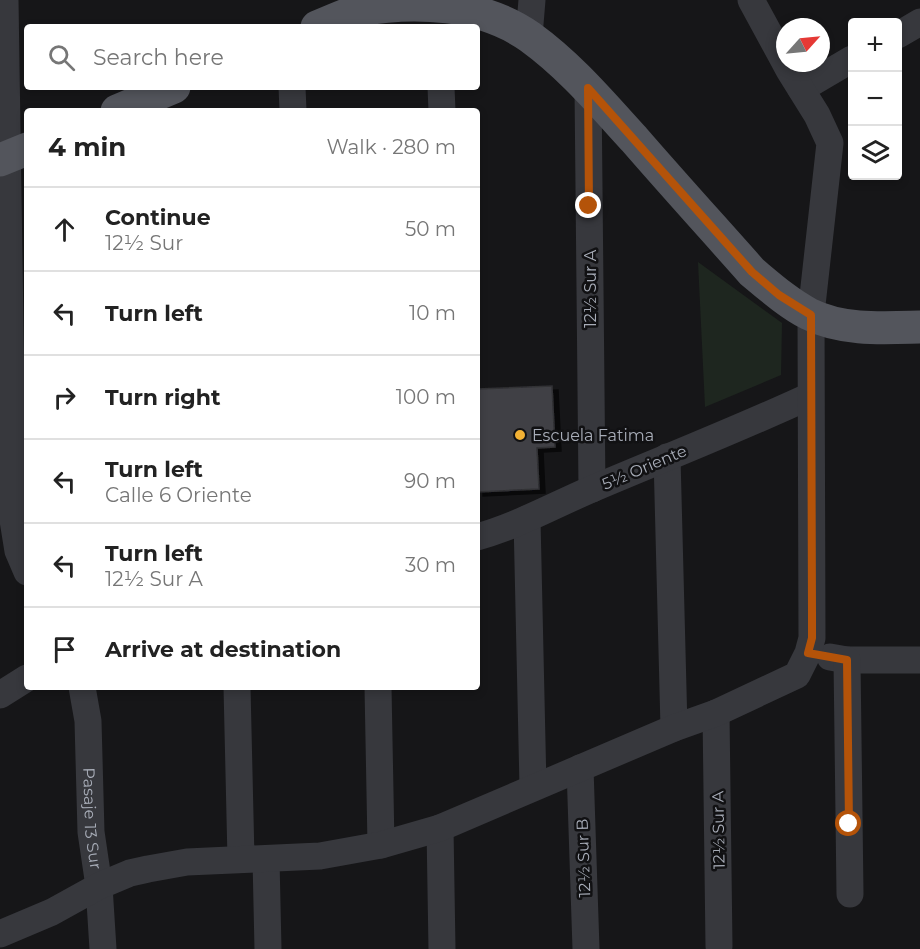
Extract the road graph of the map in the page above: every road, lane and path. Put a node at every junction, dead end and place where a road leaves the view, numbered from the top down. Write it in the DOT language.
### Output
graph roads {
  1 [pos="5,0"];
  2 [pos="532,0"];
  3 [pos="750,0"];
  4 [pos="360,5"];
  5 [pos="440,15"];
  6 [pos="920,22"];
  7 [pos="323,24"];
  8 [pos="902,32"];
  9 [pos="529,36"];
  10 [pos="848,61"];
  11 [pos="588,88"];
  12 [pos="801,89"];
  13 [pos="292,90"];
  14 [pos="441,90"];
  15 [pos="159,98"];
  16 [pos="127,108"];
  17 [pos="293,108"];
  18 [pos="442,108"];
  19 [pos="11,156"];
  20 [pos="811,315"];
  21 [pos="920,327"];
  22 [pos="810,396"];
  23 [pos="668,457"];
  24 [pos="592,489"];
  25 [pos="527,519"];
  26 [pos="480,536"];
  27 [pos="24,565"];
  28 [pos="808,653"];
  29 [pos="847,660"];
  30 [pos="920,660"];
  31 [pos="24,680"];
  32 [pos="83,690"];
  33 [pos="237,690"];
  34 [pos="378,690"];
  35 [pos="0,695"];
  36 [pos="716,713"];
  37 [pos="674,728"];
  38 [pos="580,768"];
  39 [pos="533,787"];
  40 [pos="440,828"];
  41 [pos="381,845"];
  42 [pos="253,859"];
  43 [pos="99,886"];
  44 [pos="850,894"];
  45 [pos="0,934"];
  46 [pos="719,946"];
  47 [pos="103,949"];
  48 [pos="268,949"];
  49 [pos="441,949"];
  50 [pos="586,949"];
  1 -- 19 [label="street"];
  2 -- 9 [label="street"];
  3 -- 12 [label="street"];
  4 -- 5 [label="main road"];
  4 -- 7 [label="main road"];
  5 -- 9 [label="main road"];
  6 -- 8 [label="street"];
  9 -- 11 [label="main road"];
  10 -- 12 [label="street"];
  11 -- 20 [label="main road"];
  11 -- 24 [label="street, 12½ Sur A"];
  12 -- 20 [label="street"];
  13 -- 17 [label="street"];
  14 -- 18 [label="street"];
  15 -- 16 [label="main road"];
  19 -- 27 [label="street"];
  20 -- 21 [label="main road"];
  20 -- 22 [label="street"];
  22 -- 23 [label="street, 5½ Oriente"];
  22 -- 28 [label="street"];
  23 -- 24 [label="street, 5½ Oriente"];
  23 -- 37 [label="street"];
  24 -- 25 [label="street, 5½ Oriente"];
  25 -- 26 [label="street, 5½ Oriente"];
  25 -- 39 [label="street"];
  28 -- 29 [label="street"];
  28 -- 36 [label="street"];
  29 -- 30 [label="street"];
  29 -- 44 [label="street"];
  31 -- 35 [label="street"];
  32 -- 43 [label="street, Pasaje 13 Sur"];
  33 -- 42 [label="street"];
  34 -- 41 [label="street"];
  36 -- 37 [label="street"];
  36 -- 46 [label="street, 12½ Sur A"];
  37 -- 38 [label="street"];
  38 -- 39 [label="street"];
  38 -- 50 [label="street, 12½ Sur B"];
  39 -- 40 [label="street"];
  40 -- 41 [label="street"];
  40 -- 49 [label="street"];
  41 -- 42 [label="street"];
  42 -- 43 [label="street"];
  42 -- 48 [label="street"];
  43 -- 45 [label="street"];
  43 -- 47 [label="street, Pasaje 13 Sur"];
}
